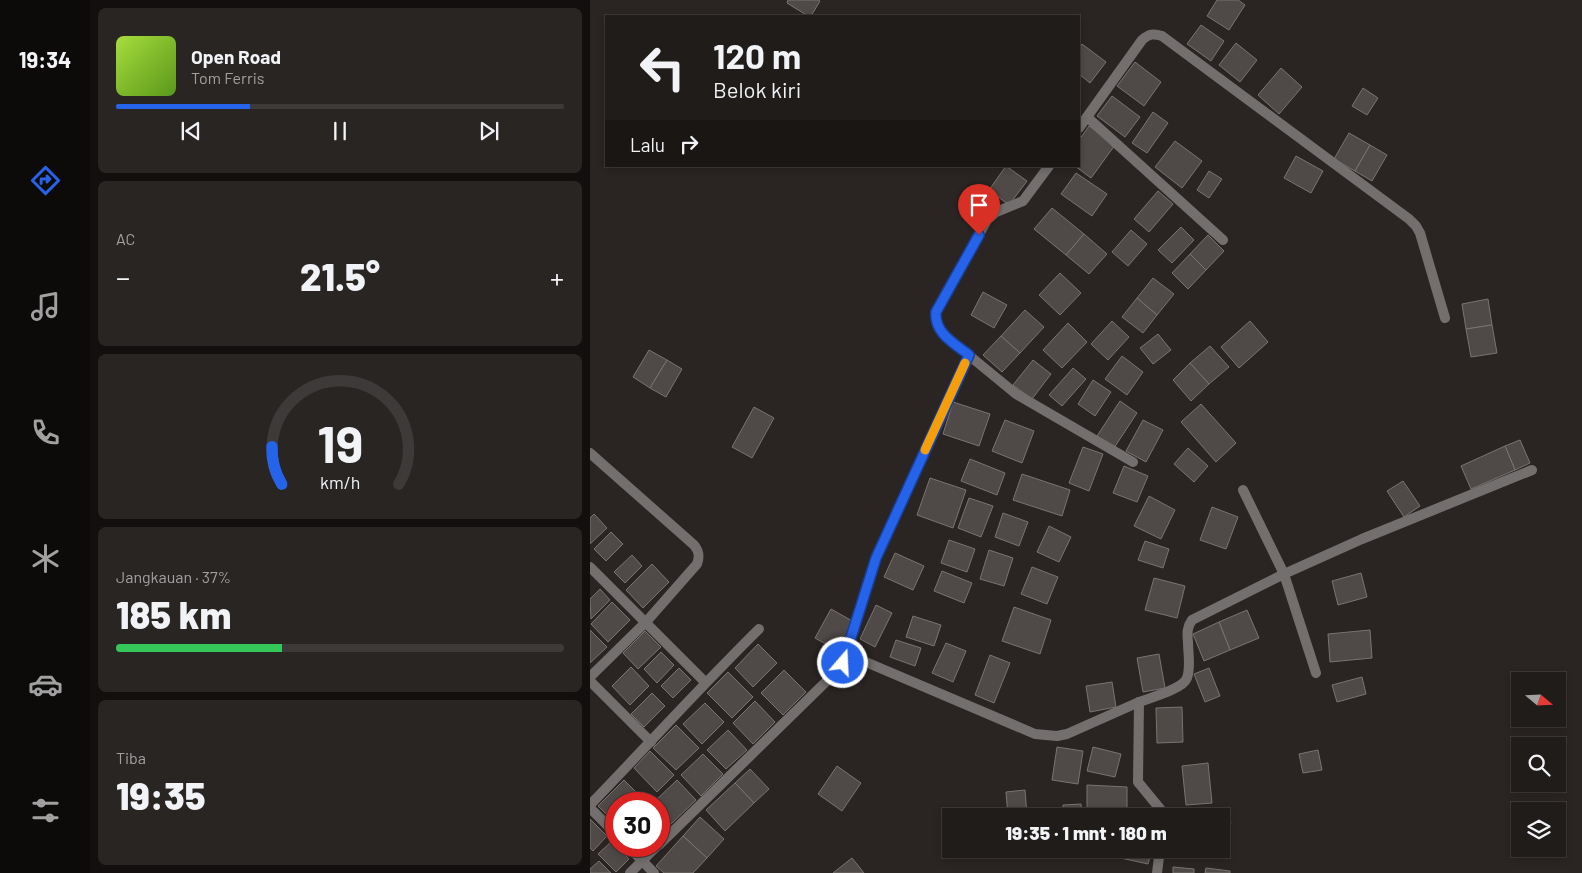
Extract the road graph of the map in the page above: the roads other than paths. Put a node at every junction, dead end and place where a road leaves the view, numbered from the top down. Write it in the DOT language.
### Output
graph roads {
  1 [pos="1087,117"];
  2 [pos="1080,127"];
  3 [pos="1048,167"];
  4 [pos="1223,240"];
  5 [pos="1446,318"];
  6 [pos="969,355"];
  7 [pos="590,453"];
  8 [pos="1133,462"];
  9 [pos="1532,470"];
  10 [pos="1243,490"];
  11 [pos="590,567"];
  12 [pos="1284,574"];
  13 [pos="646,622"];
  14 [pos="759,628"];
  15 [pos="847,654"];
  16 [pos="1316,673"];
  17 [pos="590,677"];
  18 [pos="590,681"];
  19 [pos="705,682"];
  20 [pos="1138,702"];
  21 [pos="651,742"];
  22 [pos="590,806"];
  23 [pos="1159,808"];
  24 [pos="605,822"];
  25 [pos="670,834"];
  26 [pos="638,857"];
  27 [pos="646,857"];
  28 [pos="1159,858"];
  29 [pos="642,861"];
  30 [pos="630,873"];
  31 [pos="654,873"];
  32 [pos="1157,873"];
  1 -- 2 [label="street"];
  1 -- 4 [label="street"];
  1 -- 5 [label="street"];
  3 -- 6 [label="street"];
  6 -- 8 [label="street"];
  6 -- 15 [label="street"];
  7 -- 13 [label="street"];
  9 -- 12 [label="street"];
  10 -- 12 [label="street"];
  11 -- 13 [label="street"];
  12 -- 16 [label="street"];
  12 -- 20 [label="street"];
  13 -- 17 [label="street"];
  13 -- 19 [label="street"];
  14 -- 19 [label="street"];
  15 -- 20 [label="street"];
  15 -- 25 [label="street"];
  18 -- 21 [label="street"];
  19 -- 21 [label="street"];
  20 -- 23 [label="street"];
  21 -- 22 [label="street"];
  22 -- 24 [label="street"];
  26 -- 29 [label="street"];
  27 -- 29 [label="street"];
  28 -- 32 [label="street"];
  29 -- 30 [label="street"];
  29 -- 31 [label="street"];
}
